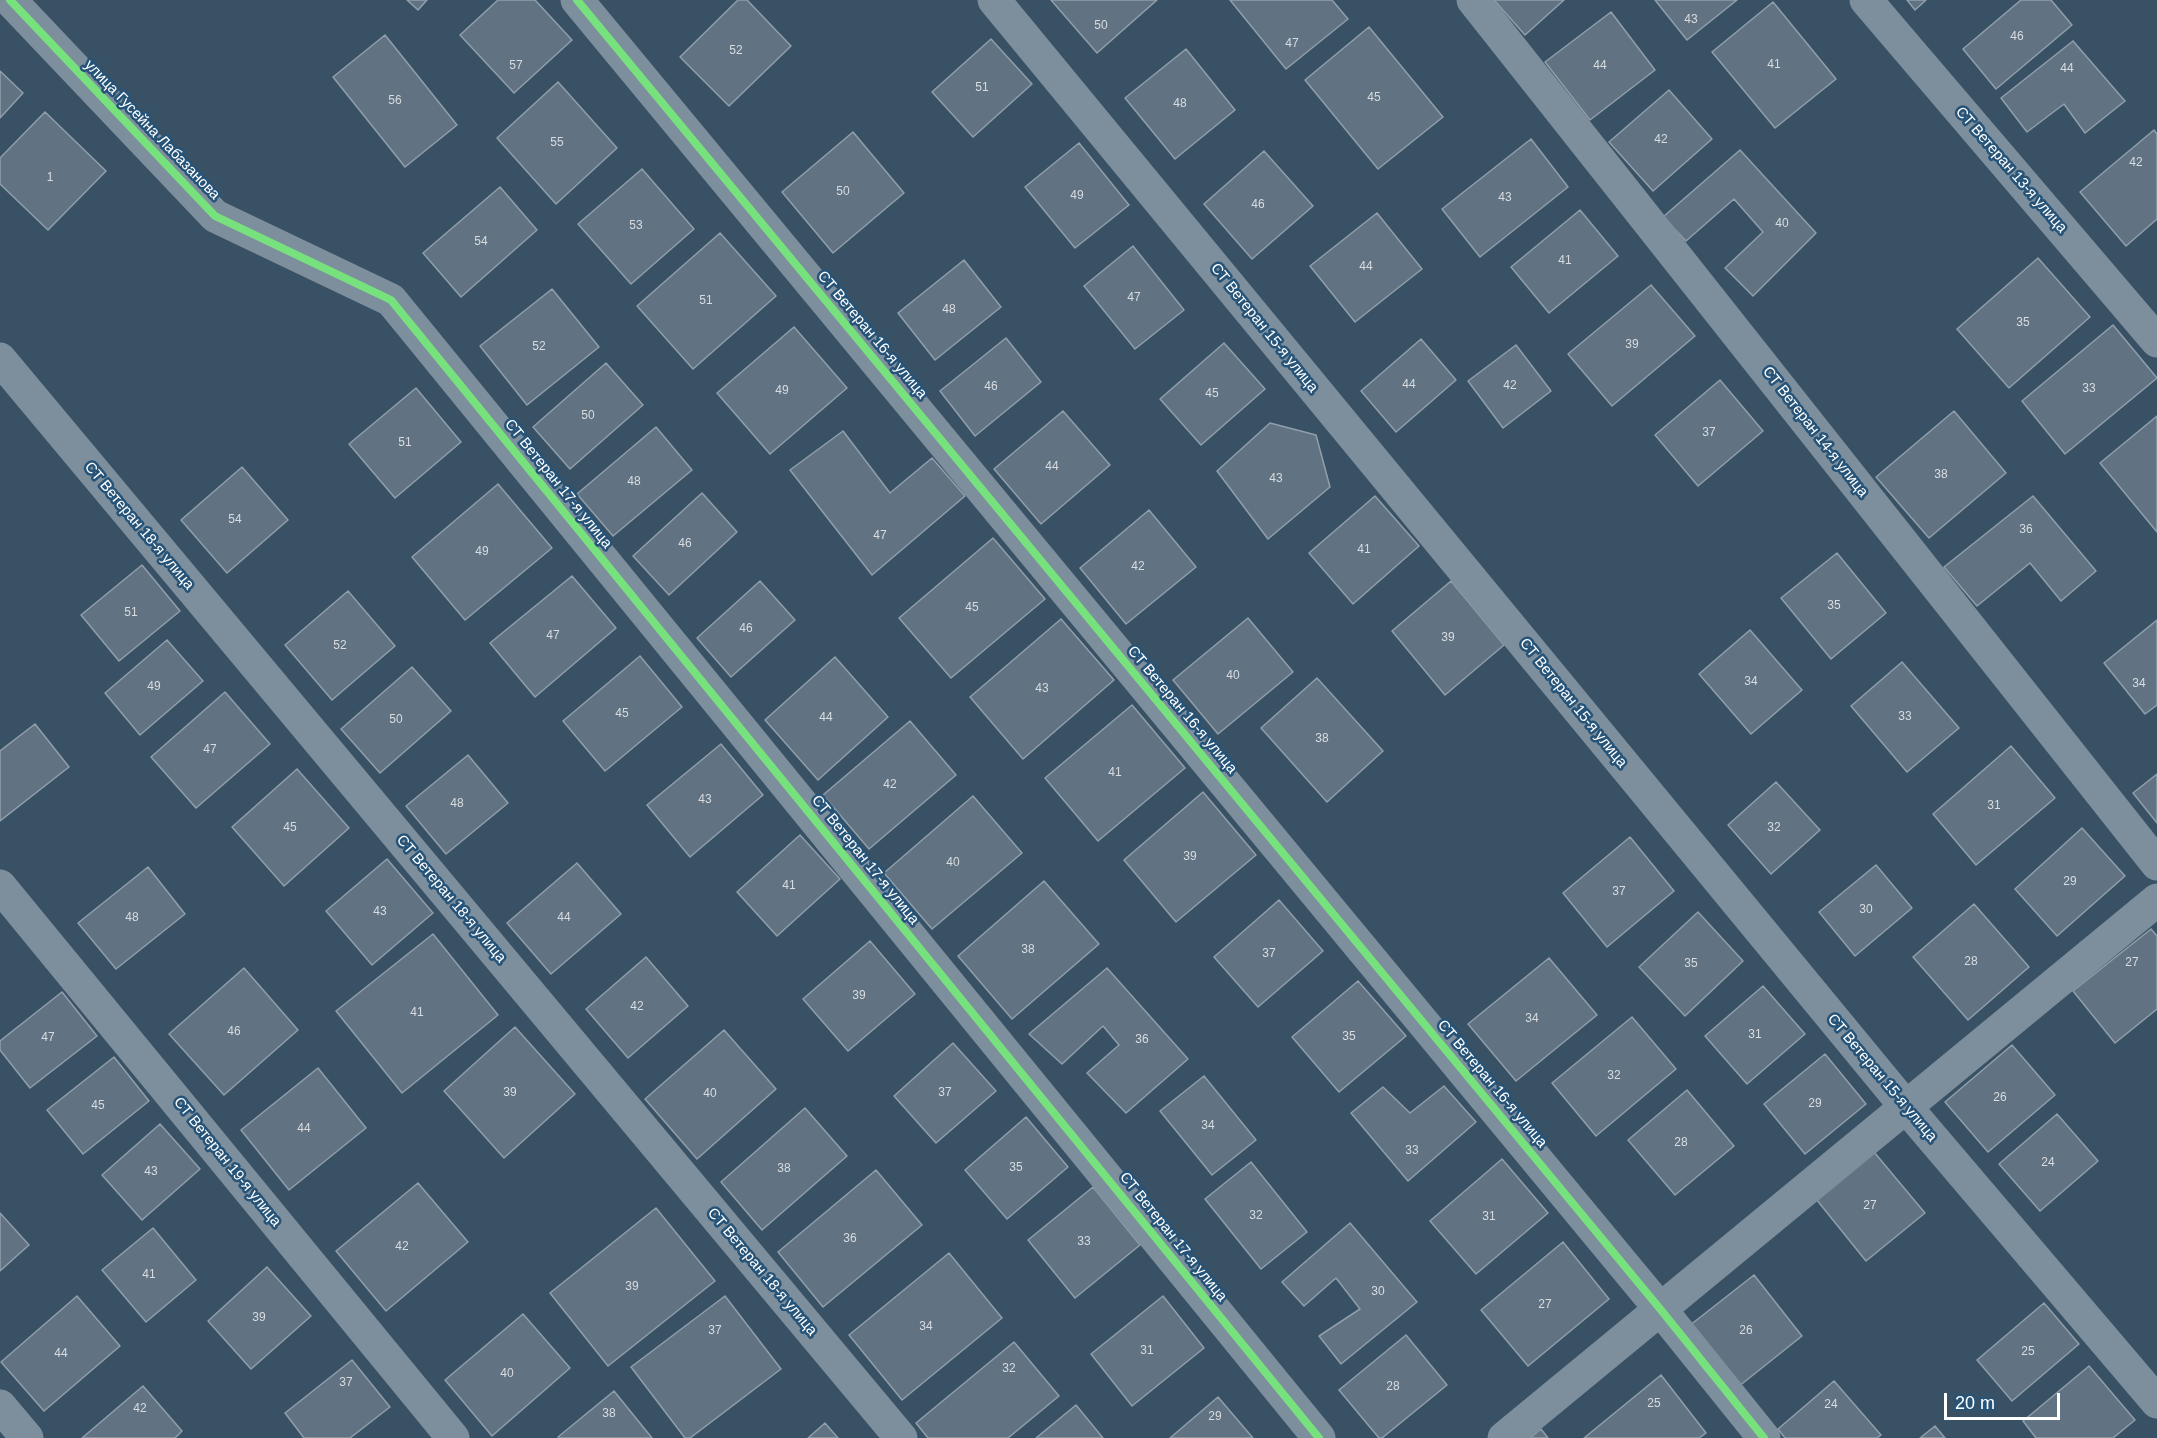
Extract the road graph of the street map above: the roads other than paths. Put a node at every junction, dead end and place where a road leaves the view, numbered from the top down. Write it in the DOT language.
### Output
graph roads {
  1 [pos="10,0"];
  2 [pos="578,0"];
  3 [pos="994,0"];
  4 [pos="1473,0"];
  5 [pos="1866,0"];
  6 [pos="391,300"];
  7 [pos="2157,340"];
  8 [pos="0,359"];
  9 [pos="2157,864"];
  10 [pos="0,886"];
  11 [pos="2157,900"];
  12 [pos="1906,1107"];
  13 [pos="1661,1310"];
  14 [pos="2157,1402"];
  15 [pos="0,1406"];
  16 [pos="27,1438"];
  17 [pos="453,1438"];
  18 [pos="901,1438"];
  19 [pos="1319,1438"];
  20 [pos="1504,1438"];
  21 [pos="1764,1438"];
  1 -- 6 [label="street, улица Гусейна Лабазанова"];
  2 -- 13 [label="street, СТ Ветеран 16-я улица"];
  3 -- 12 [label="street, СТ Ветеран 15-я улица"];
  4 -- 9 [label="street, СТ Ветеран 14-я улица"];
  5 -- 7 [label="street, СТ Ветеран 13-я улица"];
  6 -- 19 [label="street, СТ Ветеран 17-я улица"];
  8 -- 18 [label="street, СТ Ветеран 18-я улица"];
  10 -- 17 [label="street, СТ Ветеран 19-я улица"];
  11 -- 12 [label="street"];
  12 -- 13 [label="street"];
  12 -- 14 [label="street, СТ Ветеран 15-я улица"];
  13 -- 20 [label="street"];
  13 -- 21 [label="street, СТ Ветеран 16-я улица"];
  15 -- 16 [label="street"];
}
